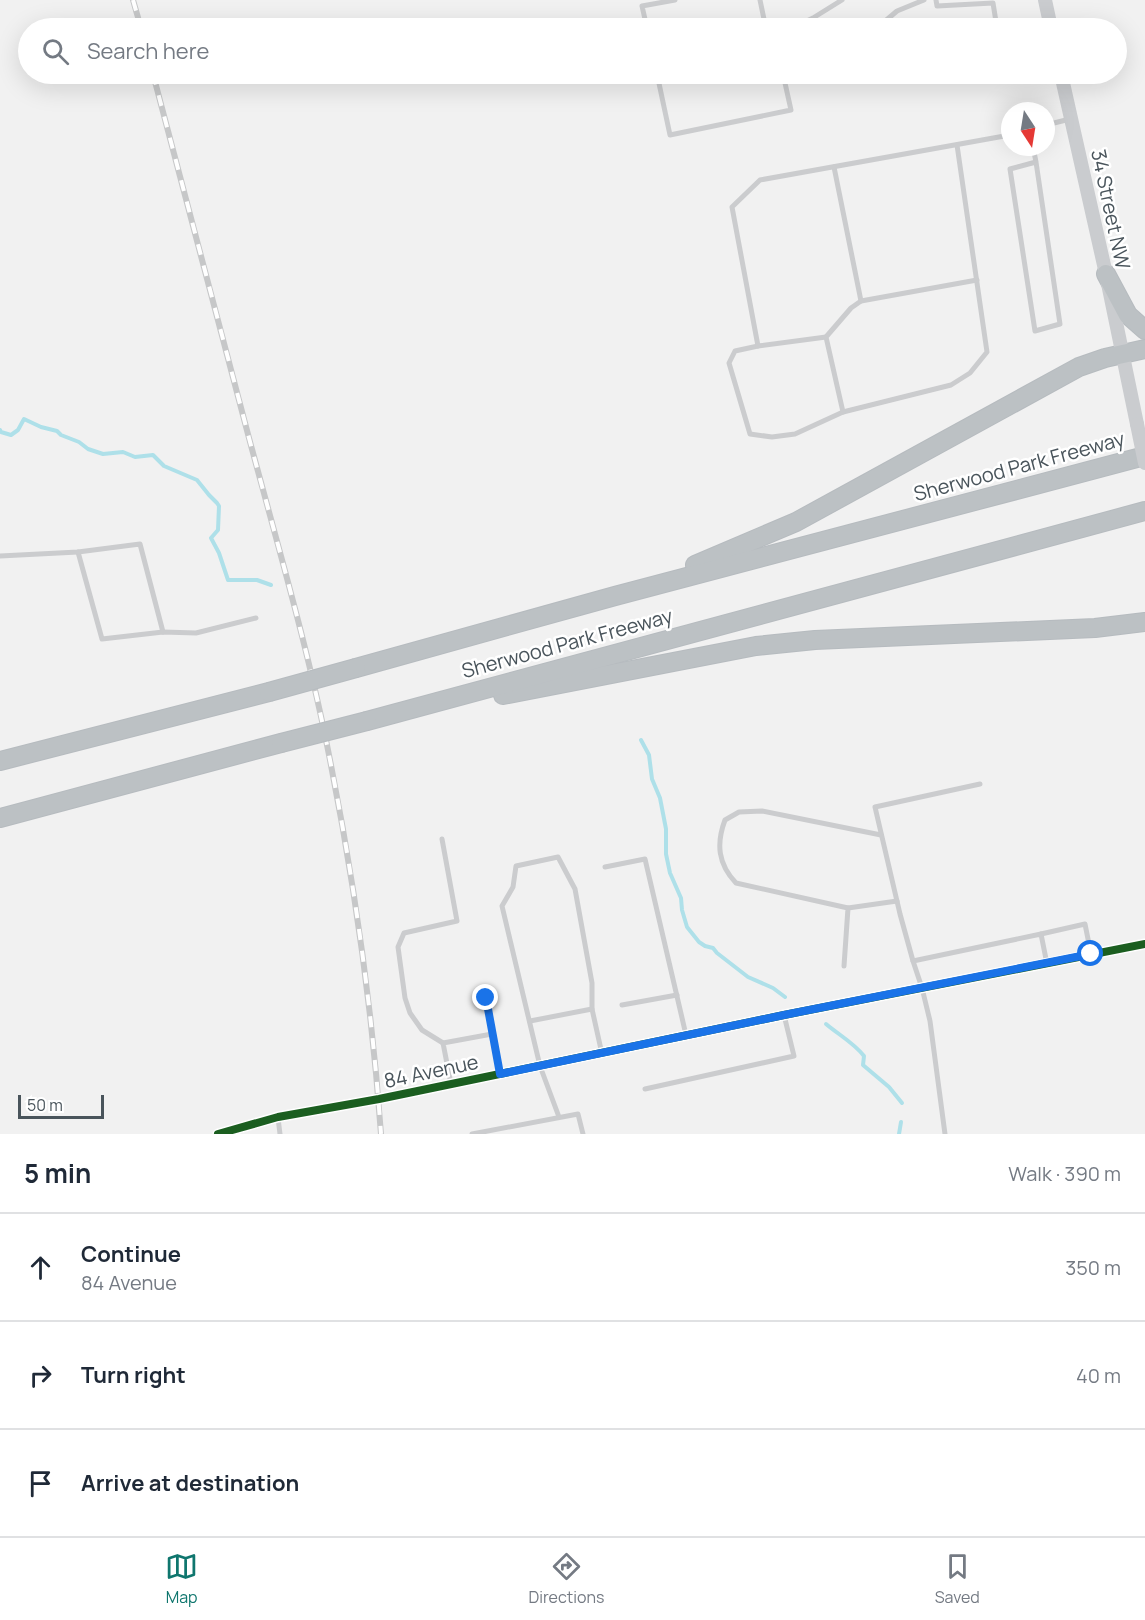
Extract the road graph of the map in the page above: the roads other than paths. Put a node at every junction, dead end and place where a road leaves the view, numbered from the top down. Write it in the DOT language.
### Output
graph roads {
  1 [pos="675,0"];
  2 [pos="760,0"];
  3 [pos="842,0"];
  4 [pos="924,0"];
  5 [pos="936,0"];
  6 [pos="1045,0"];
  7 [pos="644,18"];
  8 [pos="764,18"];
  9 [pos="813,18"];
  10 [pos="888,18"];
  11 [pos="995,18"];
  12 [pos="1050,18"];
  13 [pos="659,84"];
  14 [pos="785,84"];
  15 [pos="1063,84"];
  16 [pos="1071,118"];
  17 [pos="1055,122"];
  18 [pos="1001,137"];
  19 [pos="957,146"];
  20 [pos="1035,156"];
  21 [pos="1036,162"];
  22 [pos="834,167"];
  23 [pos="1106,274"];
  24 [pos="977,280"];
  25 [pos="861,301"];
  26 [pos="1145,330"];
  27 [pos="826,337"];
  28 [pos="758,346"];
  29 [pos="1145,349"];
  30 [pos="1122,354"];
  31 [pos="843,412"];
  32 [pos="1145,456"];
  33 [pos="1145,463"];
  34 [pos="1145,511"];
  35 [pos="0,550"];
  36 [pos="78,552"];
  37 [pos="3,556"];
  38 [pos="615,596"];
  39 [pos="256,618"];
  40 [pos="1145,622"];
  41 [pos="1095,628"];
  42 [pos="163,632"];
  43 [pos="1145,636"];
  44 [pos="409,709"];
  45 [pos="0,761"];
  46 [pos="980,784"];
  47 [pos="0,818"];
  48 [pos="881,835"];
  49 [pos="441,839"];
  50 [pos="605,867"];
  51 [pos="897,901"];
  52 [pos="848,908"];
  53 [pos="1041,934"];
  54 [pos="1145,944"];
  55 [pos="1091,954"];
  56 [pos="913,961"];
  57 [pos="1047,964"];
  58 [pos="844,966"];
  59 [pos="922,988"];
  60 [pos="677,995"];
  61 [pos="486,998"];
  62 [pos="622,1005"];
  63 [pos="592,1009"];
  64 [pos="784,1015"];
  65 [pos="530,1021"];
  66 [pos="492,1034"];
  67 [pos="687,1036"];
  68 [pos="443,1043"];
  69 [pos="602,1054"];
  70 [pos="540,1066"];
  71 [pos="500,1074"];
  72 [pos="451,1084"];
  73 [pos="645,1089"];
  74 [pos="278,1117"];
  75 [pos="559,1117"];
  76 [pos="218,1134"];
  77 [pos="280,1134"];
  78 [pos="472,1134"];
  79 [pos="583,1134"];
  80 [pos="945,1134"];
  1 -- 7 [label="lane"];
  2 -- 8 [label="lane"];
  3 -- 9 [label="lane"];
  4 -- 10 [label="lane"];
  5 -- 11 [label="lane"];
  6 -- 12 [label="main road"];
  13 -- 14 [label="lane"];
  15 -- 16 [label="main road, 34 Street NW"];
  16 -- 17 [label="lane"];
  16 -- 23 [label="main road, 34 Street NW"];
  18 -- 19 [label="lane"];
  19 -- 22 [label="lane"];
  19 -- 24 [label="lane"];
  20 -- 21 [label="lane"];
  21 -- 21 [label="lane"];
  22 -- 25 [label="lane"];
  22 -- 28 [label="lane"];
  23 -- 26 [label="highway"];
  23 -- 30 [label="main road, 34 Street NW"];
  24 -- 25 [label="lane"];
  24 -- 31 [label="lane"];
  25 -- 27 [label="lane"];
  27 -- 28 [label="lane"];
  27 -- 31 [label="lane"];
  28 -- 31 [label="lane"];
  29 -- 30 [label="highway"];
  30 -- 33 [label="main road, 34 Street NW, bridge"];
  30 -- 38 [label="highway"];
  32 -- 38 [label="highway, Sherwood Park Freeway"];
  34 -- 44 [label="highway, Sherwood Park Freeway"];
  35 -- 37 [label="lane"];
  36 -- 37 [label="lane"];
  36 -- 42 [label="lane"];
  36 -- 42 [label="lane"];
  38 -- 45 [label="highway, Sherwood Park Freeway, bridge"];
  39 -- 42 [label="lane"];
  40 -- 41 [label="highway"];
  41 -- 43 [label="highway"];
  41 -- 44 [label="highway"];
  44 -- 47 [label="highway, Sherwood Park Freeway, bridge"];
  46 -- 48 [label="lane"];
  48 -- 51 [label="lane"];
  48 -- 52 [label="lane"];
  49 -- 68 [label="lane"];
  50 -- 60 [label="lane"];
  51 -- 52 [label="lane"];
  51 -- 56 [label="lane"];
  52 -- 58 [label="lane"];
  53 -- 55 [label="lane"];
  53 -- 56 [label="lane"];
  53 -- 57 [label="lane"];
  54 -- 55 [label="street, 84 Avenue"];
  55 -- 57 [label="street, 84 Avenue"];
  56 -- 59 [label="lane"];
  57 -- 59 [label="street, 84 Avenue"];
  59 -- 64 [label="street, 84 Avenue"];
  59 -- 80 [label="lane"];
  60 -- 62 [label="lane"];
  60 -- 67 [label="lane"];
  61 -- 66 [label="lane"];
  63 -- 65 [label="lane"];
  63 -- 65 [label="lane"];
  63 -- 69 [label="lane"];
  64 -- 67 [label="street, 84 Avenue"];
  64 -- 73 [label="lane"];
  65 -- 70 [label="lane"];
  66 -- 68 [label="lane"];
  66 -- 71 [label="lane"];
  67 -- 69 [label="street, 84 Avenue"];
  68 -- 72 [label="lane"];
  69 -- 70 [label="street, 84 Avenue"];
  70 -- 71 [label="street, 84 Avenue"];
  70 -- 75 [label="lane"];
  71 -- 72 [label="street, 84 Avenue"];
  72 -- 74 [label="street, 84 Avenue"];
  74 -- 76 [label="street, 84 Avenue"];
  74 -- 77 [label="lane"];
  75 -- 78 [label="lane"];
  75 -- 79 [label="lane"];
}
